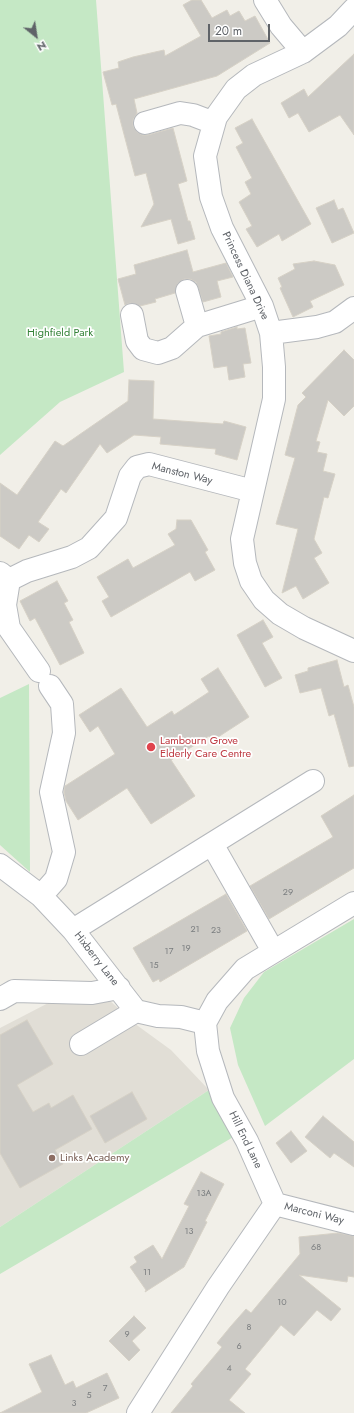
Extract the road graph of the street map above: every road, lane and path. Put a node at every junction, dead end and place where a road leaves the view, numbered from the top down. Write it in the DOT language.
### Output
graph roads {
  1 [pos="264,0"];
  2 [pos="354,9"];
  3 [pos="302,52"];
  4 [pos="214,123"];
  5 [pos="145,124"];
  6 [pos="187,291"];
  7 [pos="262,306"];
  8 [pos="354,308"];
  9 [pos="132,315"];
  10 [pos="197,326"];
  11 [pos="271,334"];
  12 [pos="253,491"];
  13 [pos="4,577"];
  14 [pos="354,650"];
  15 [pos="313,781"];
  16 [pos="212,844"];
  17 [pos="0,865"];
  18 [pos="41,896"];
  19 [pos="354,903"];
  20 [pos="73,930"];
  21 [pos="273,950"];
  22 [pos="119,988"];
  23 [pos="0,999"];
  24 [pos="136,1011"];
  25 [pos="205,1023"];
  26 [pos="81,1044"];
  27 [pos="275,1204"];
  28 [pos="354,1224"];
  29 [pos="138,1413"];
  1 -- 3 [label="street"];
  2 -- 3 [label="street, Princess Diana Drive"];
  3 -- 4 [label="street, Princess Diana Drive"];
  4 -- 5 [label="street"];
  4 -- 7 [label="street, Princess Diana Drive"];
  6 -- 10 [label="street"];
  7 -- 10 [label="street"];
  7 -- 11 [label="street, Princess Diana Drive"];
  8 -- 11 [label="street"];
  9 -- 10 [label="street"];
  11 -- 12 [label="street, Princess Diana Drive"];
  12 -- 13 [label="street, Manston Way"];
  12 -- 14 [label="street, Princess Diana Drive"];
  13 -- 18 [label="street"];
  15 -- 16 [label="street"];
  16 -- 20 [label="street"];
  16 -- 21 [label="street"];
  17 -- 18 [label="street, Hixberry Lane"];
  18 -- 20 [label="street, Hixberry Lane"];
  19 -- 21 [label="street"];
  20 -- 22 [label="street, Hixberry Lane"];
  21 -- 25 [label="street"];
  22 -- 23 [label="street"];
  22 -- 24 [label="street, Hixberry Lane"];
  24 -- 25 [label="street"];
  24 -- 26 [label="street"];
  25 -- 27 [label="street, Hill End Lane"];
  27 -- 28 [label="street, Marconi Way"];
  27 -- 29 [label="street"];
}
